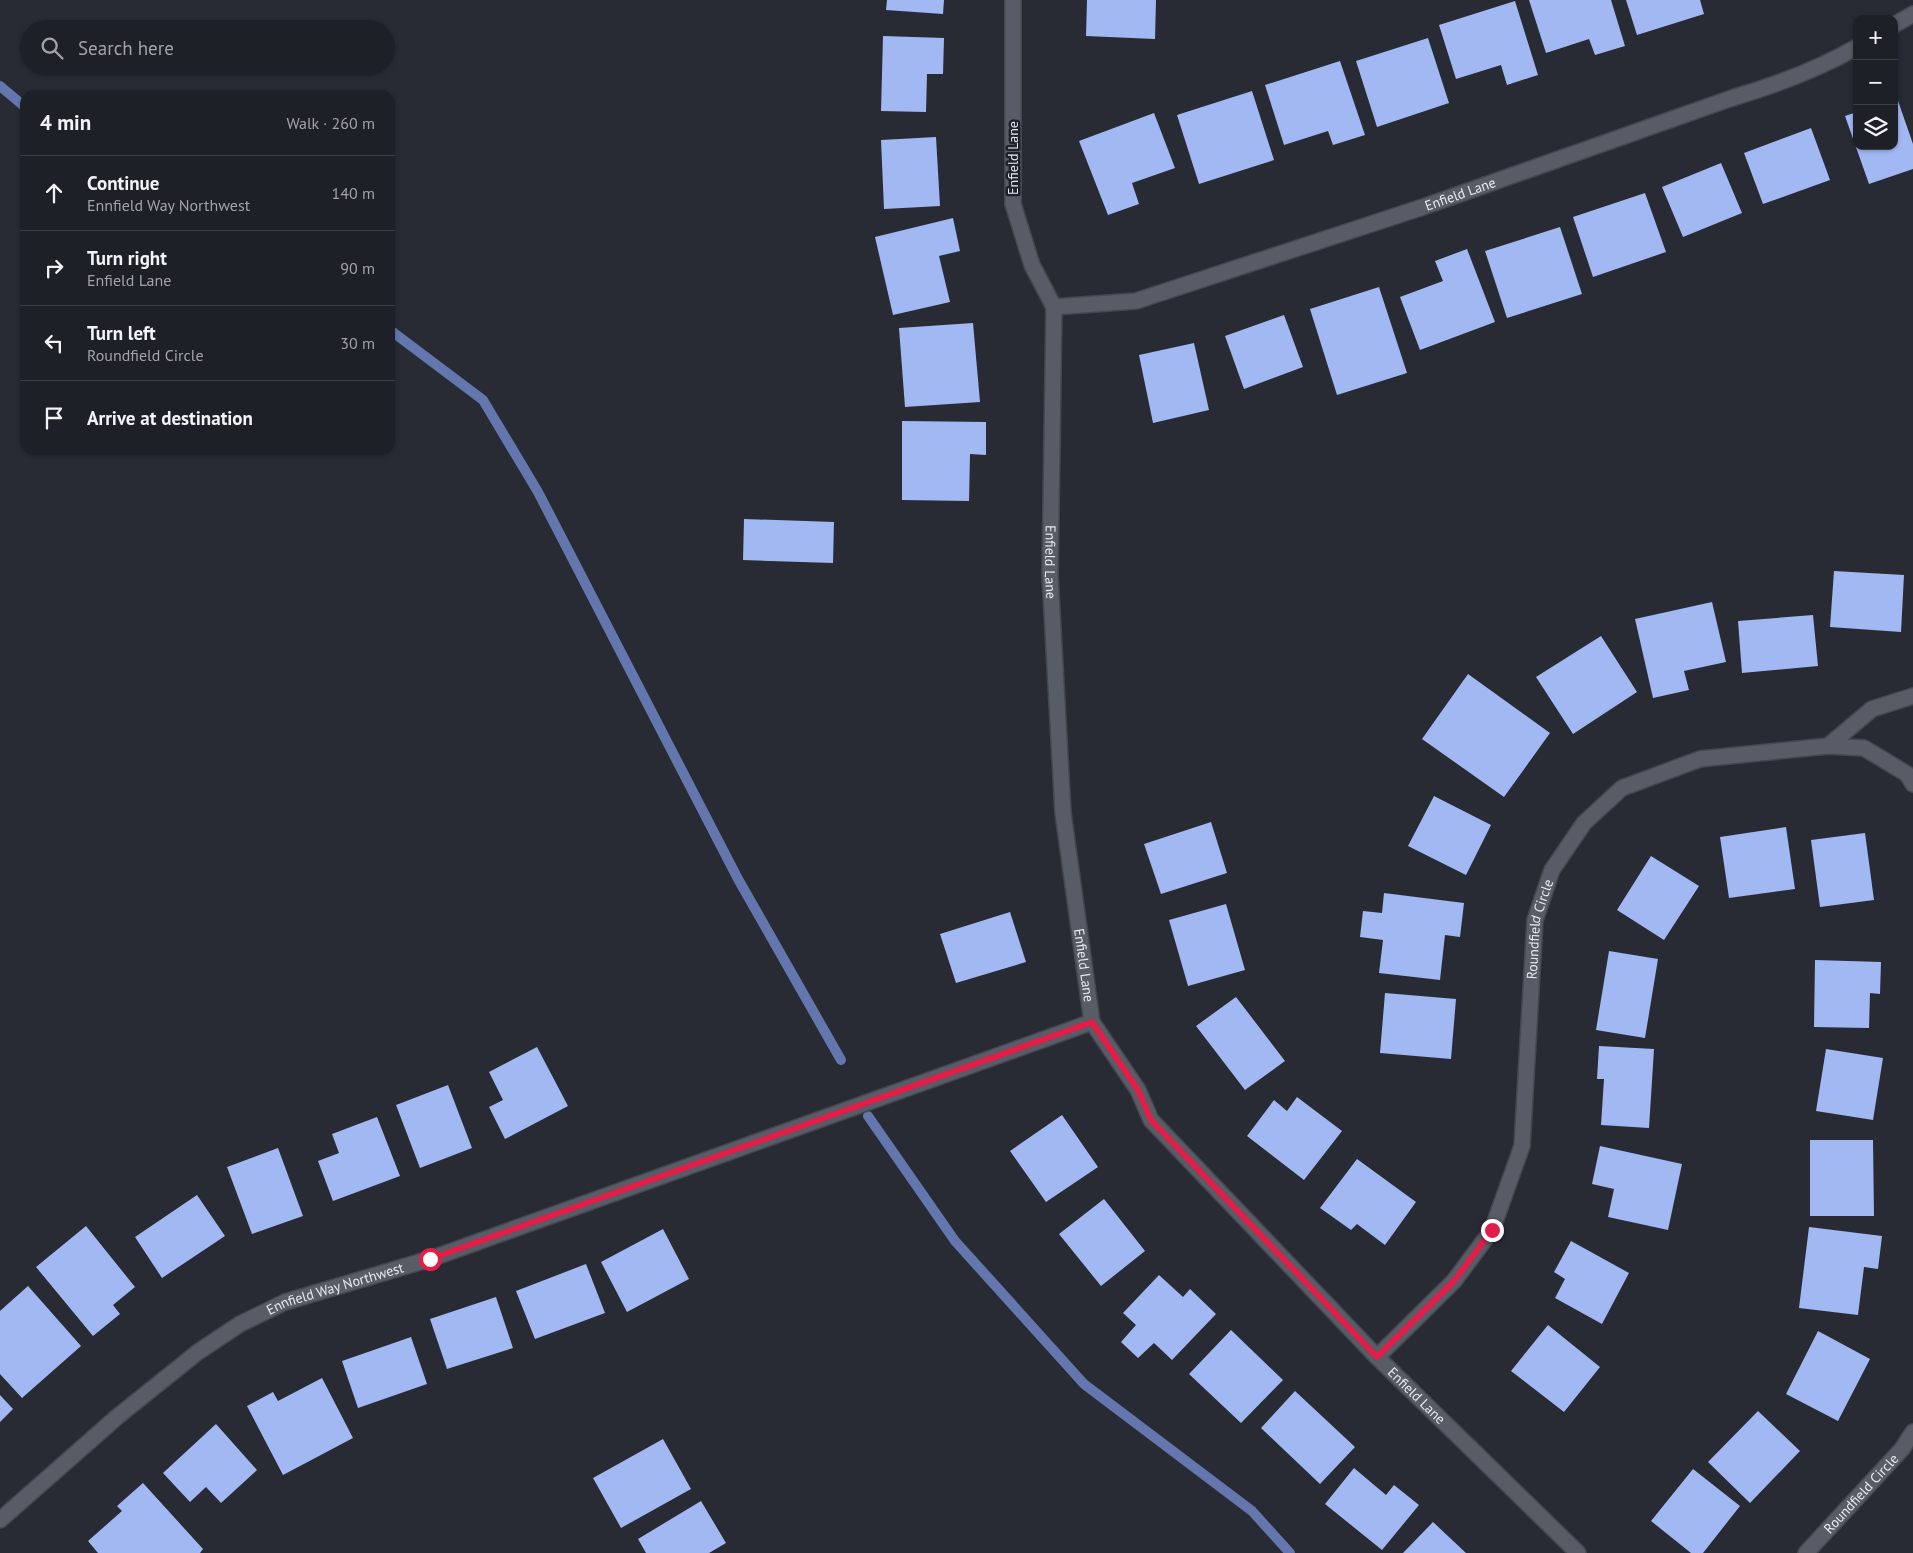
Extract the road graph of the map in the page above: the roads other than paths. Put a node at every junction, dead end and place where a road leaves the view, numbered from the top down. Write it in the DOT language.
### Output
graph roads {
  1 [pos="1013,0"];
  2 [pos="1913,14"];
  3 [pos="1898,23"];
  4 [pos="1853,49"];
  5 [pos="1054,307"];
  6 [pos="1913,696"];
  7 [pos="1828,746"];
  8 [pos="1913,784"];
  9 [pos="1092,1022"];
  10 [pos="1377,1357"];
  11 [pos="1913,1432"];
  12 [pos="0,1520"];
  13 [pos="1578,1553"];
  14 [pos="1806,1553"];
  1 -- 5 [label="street, Enfield Lane"];
  2 -- 3 [label="street"];
  4 -- 5 [label="street, Enfield Lane"];
  5 -- 9 [label="street, Enfield Lane"];
  6 -- 7 [label="street"];
  7 -- 8 [label="street, Roundfield Circle"];
  7 -- 10 [label="street, Roundfield Circle"];
  9 -- 10 [label="street, Enfield Lane"];
  9 -- 12 [label="street, Ennfield Way Northwest"];
  10 -- 13 [label="street, Enfield Lane"];
  11 -- 14 [label="street, Roundfield Circle"];
}
